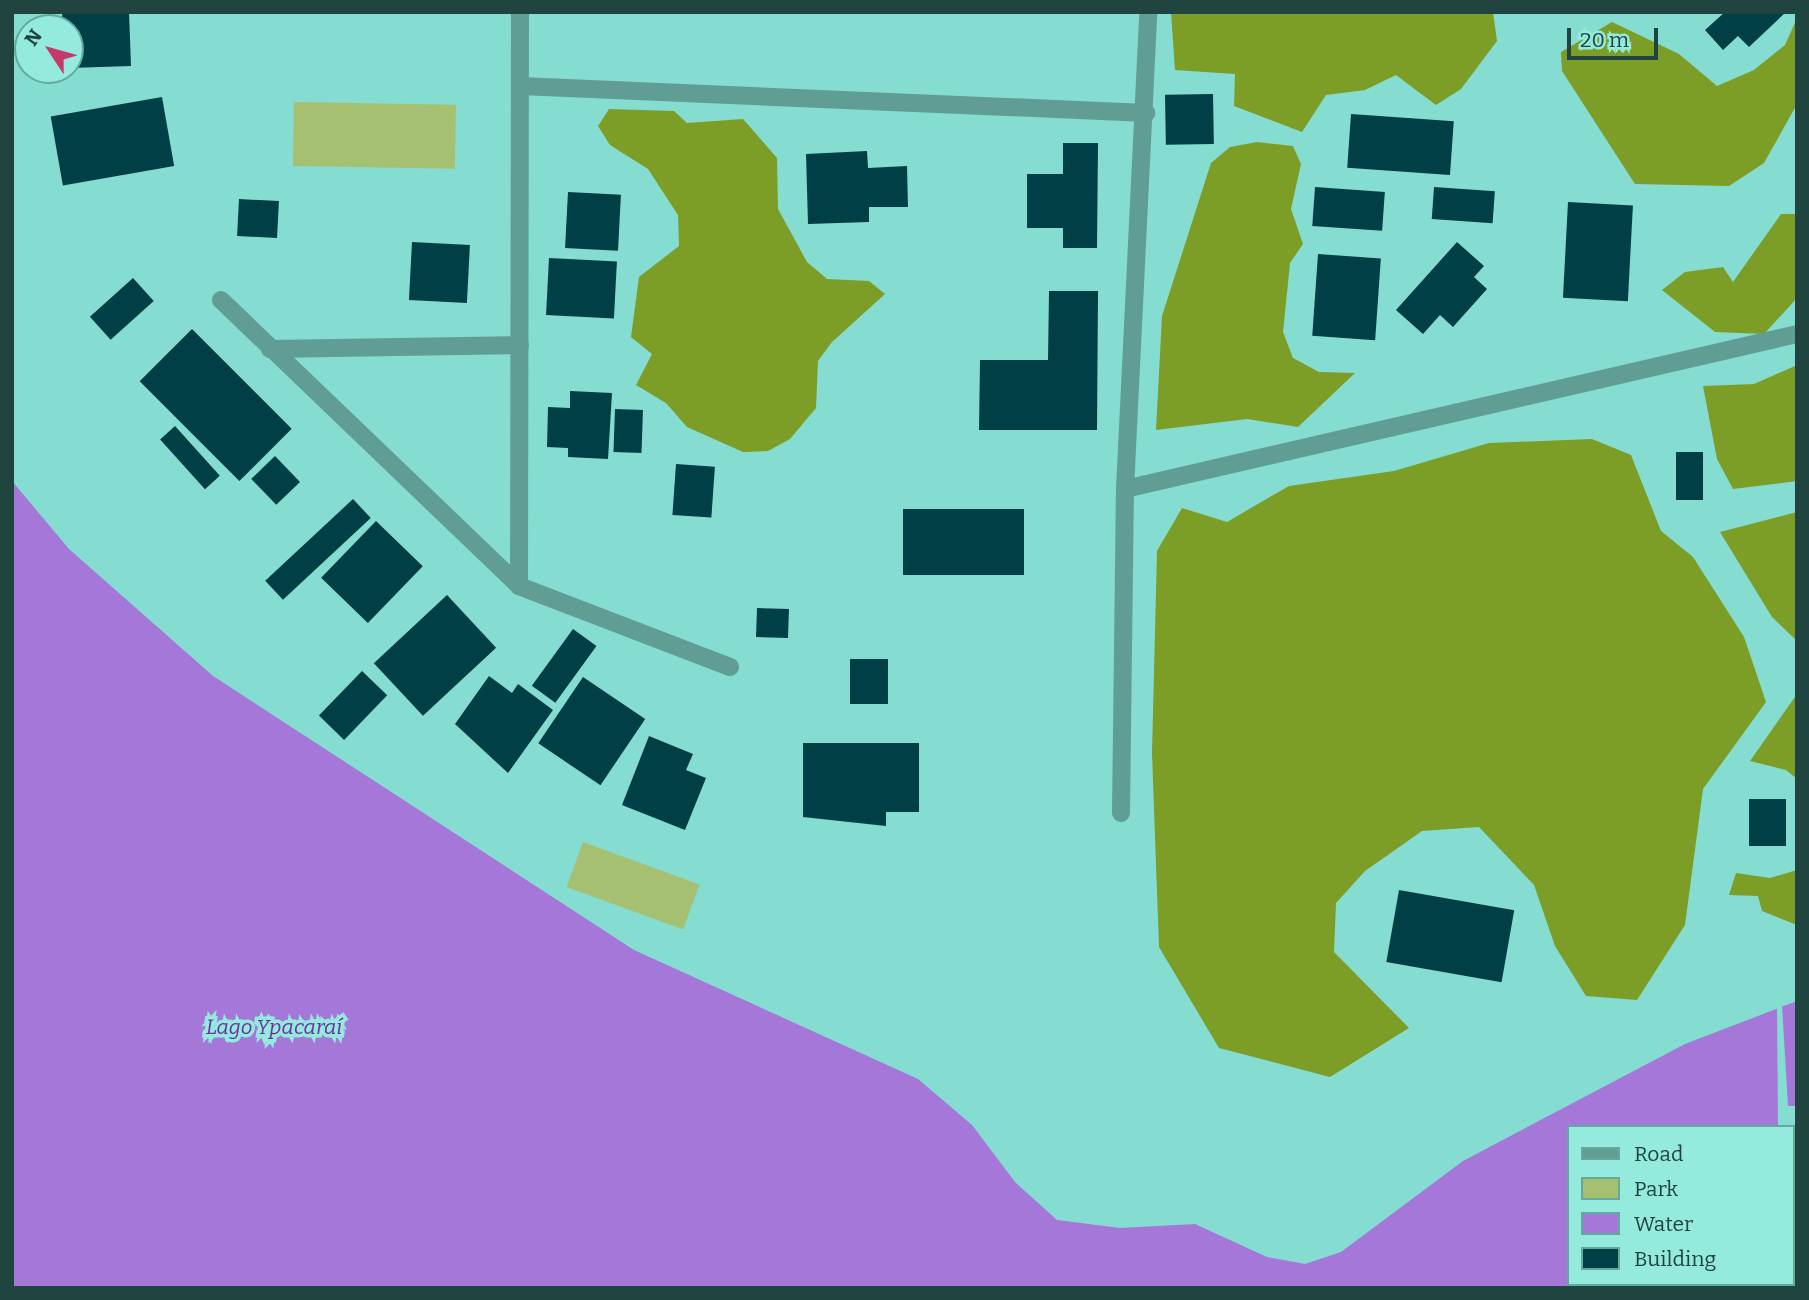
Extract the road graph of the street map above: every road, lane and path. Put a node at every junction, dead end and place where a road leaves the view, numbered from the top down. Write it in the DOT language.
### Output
graph roads {
  1 [pos="520,12"];
  2 [pos="1148,12"];
  3 [pos="521,86"];
  4 [pos="1146,113"];
  5 [pos="221,300"];
  6 [pos="1797,334"];
  7 [pos="520,345"];
  8 [pos="270,349"];
  9 [pos="1125,489"];
  10 [pos="519,586"];
  11 [pos="730,667"];
  12 [pos="1121,813"];
  1 -- 3 [label="street"];
  2 -- 4 [label="street"];
  3 -- 4 [label="street"];
  3 -- 7 [label="street"];
  4 -- 9 [label="street"];
  5 -- 8 [label="street"];
  6 -- 9 [label="street"];
  7 -- 8 [label="street"];
  7 -- 10 [label="street"];
  8 -- 10 [label="street"];
  9 -- 12 [label="street"];
  10 -- 11 [label="street"];
}
